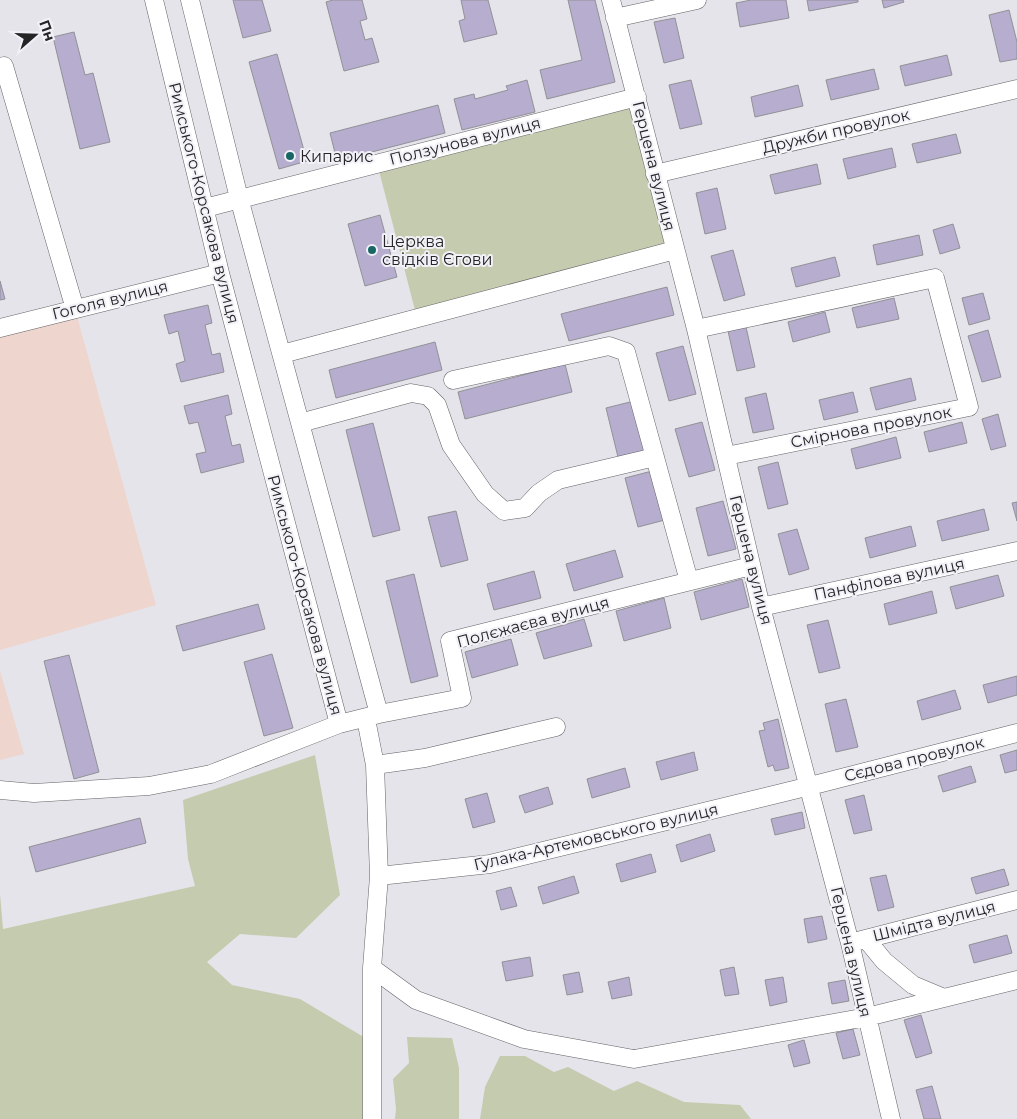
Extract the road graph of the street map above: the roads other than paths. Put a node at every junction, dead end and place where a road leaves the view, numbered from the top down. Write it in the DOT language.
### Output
graph roads {
  1 [pos="154,0"];
  2 [pos="190,0"];
  3 [pos="611,0"];
  4 [pos="697,0"];
  5 [pos="615,18"];
  6 [pos="4,66"];
  7 [pos="1017,89"];
  8 [pos="637,97"];
  9 [pos="655,174"];
  10 [pos="239,198"];
  11 [pos="205,208"];
  12 [pos="675,250"];
  13 [pos="220,273"];
  14 [pos="75,309"];
  15 [pos="0,328"];
  16 [pos="696,329"];
  17 [pos="282,354"];
  18 [pos="453,380"];
  19 [pos="300,423"];
  20 [pos="726,456"];
  21 [pos="655,457"];
  22 [pos="1017,552"];
  23 [pos="751,566"];
  24 [pos="689,581"];
  25 [pos="761,607"];
  26 [pos="372,717"];
  27 [pos="339,724"];
  28 [pos="556,727"];
  29 [pos="1017,733"];
  30 [pos="375,765"];
  31 [pos="810,786"];
  32 [pos="0,790"];
  33 [pos="379,876"];
  34 [pos="1017,900"];
  35 [pos="858,940"];
  36 [pos="372,968"];
  37 [pos="1017,980"];
  38 [pos="944,998"];
  39 [pos="867,1017"];
  40 [pos="372,1119"];
  41 [pos="891,1119"];
  1 -- 11 [label="street, Римського-Корсакова вулиця"];
  2 -- 10 [label="street"];
  3 -- 5 [label="street, Герцена вулиця"];
  4 -- 5 [label="street"];
  5 -- 8 [label="street, Герцена вулиця"];
  6 -- 14 [label="street"];
  7 -- 9 [label="street, Дружби провулок"];
  8 -- 9 [label="street, Герцена вулиця"];
  8 -- 10 [label="street, Ползунова вулиця"];
  9 -- 12 [label="street, Герцена вулиця"];
  10 -- 11 [label="street, Ползунова вулиця"];
  10 -- 17 [label="street"];
  11 -- 13 [label="street, Римського-Корсакова вулиця"];
  12 -- 16 [label="street, Герцена вулиця"];
  12 -- 17 [label="street"];
  13 -- 14 [label="street, Гоголя вулиця"];
  13 -- 27 [label="street, Римського-Корсакова вулиця"];
  14 -- 15 [label="street, Гоголя вулиця"];
  16 -- 20 [label="street, Герцена вулиця"];
  16 -- 20 [label="street, Смірнова провулок"];
  17 -- 19 [label="street"];
  18 -- 21 [label="street"];
  19 -- 21 [label="street"];
  19 -- 26 [label="street"];
  20 -- 23 [label="street, Герцена вулиця"];
  21 -- 24 [label="street"];
  22 -- 25 [label="street, Панфілова вулиця"];
  23 -- 24 [label="street, Полєжаєва вулиця"];
  23 -- 25 [label="street, Герцена вулиця"];
  24 -- 26 [label="street, Полєжаєва вулиця"];
  25 -- 31 [label="street, Герцена вулиця"];
  26 -- 27 [label="street, Римського-Корсакова вулиця"];
  26 -- 30 [label="street"];
  27 -- 32 [label="street"];
  28 -- 30 [label="street"];
  29 -- 31 [label="street, Сєдова провулок"];
  30 -- 33 [label="street"];
  31 -- 33 [label="street, Гулака-Артемовського вулиця"];
  31 -- 35 [label="street, Герцена вулиця"];
  33 -- 36 [label="street"];
  34 -- 35 [label="street, Шмідта вулиця"];
  35 -- 38 [label="street"];
  35 -- 39 [label="street, Герцена вулиця"];
  36 -- 39 [label="street"];
  36 -- 40 [label="street"];
  37 -- 38 [label="street"];
  38 -- 39 [label="street"];
  39 -- 41 [label="street, Герцена вулиця"];
}
